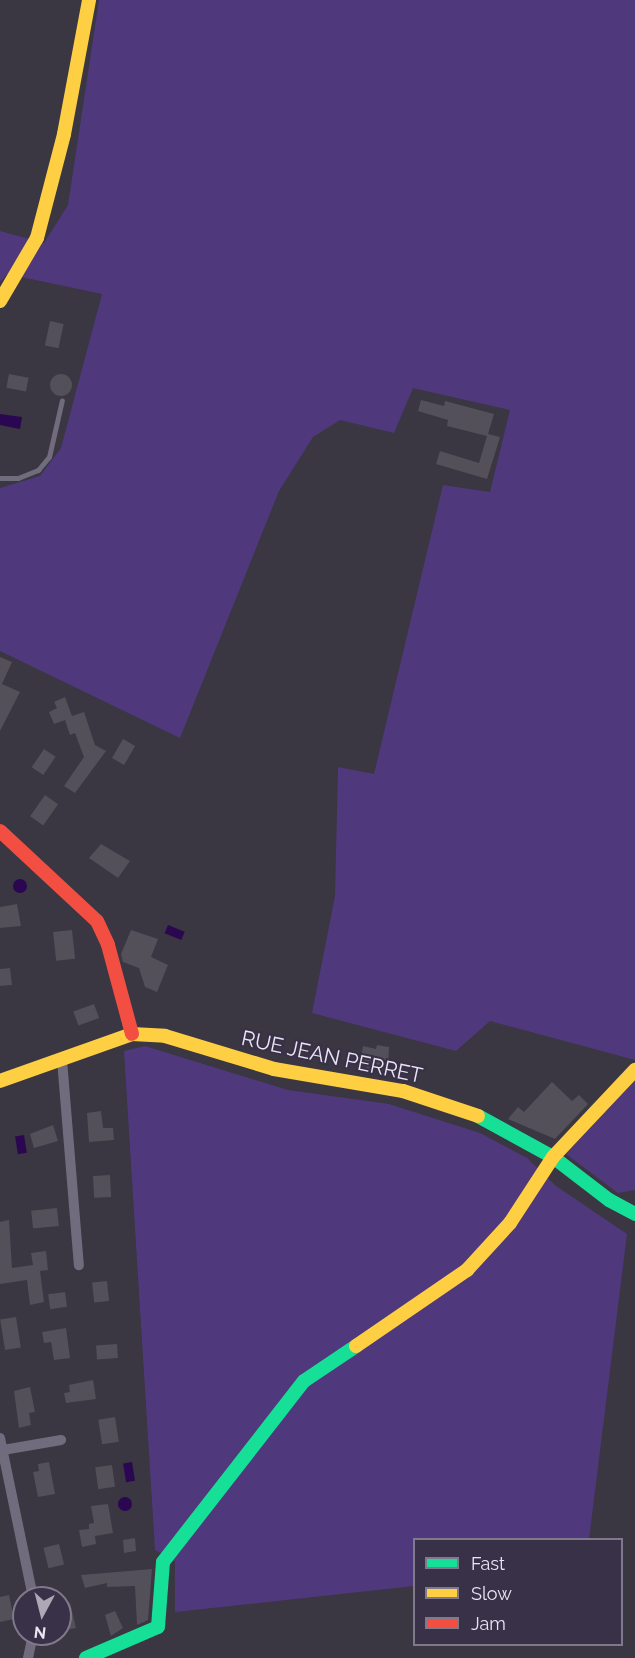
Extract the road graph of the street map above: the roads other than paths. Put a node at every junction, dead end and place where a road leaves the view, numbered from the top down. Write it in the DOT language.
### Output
graph roads {
  1 [pos="89,0"];
  2 [pos="0,301"];
  3 [pos="62,400"];
  4 [pos="0,478"];
  5 [pos="0,831"];
  6 [pos="132,1034"];
  7 [pos="62,1060"];
  8 [pos="635,1070"];
  9 [pos="0,1081"];
  10 [pos="553,1157"];
  11 [pos="635,1214"];
  12 [pos="79,1265"];
  13 [pos="0,1438"];
  14 [pos="61,1440"];
  15 [pos="3,1450"];
  16 [pos="31,1586"];
  17 [pos="86,1658"];
  1 -- 2 [label="street"];
  3 -- 4 [label="lane"];
  5 -- 6 [label="street"];
  6 -- 7 [label="street, RUE JEAN PERRET"];
  6 -- 10 [label="street, RUE JEAN PERRET"];
  7 -- 9 [label="street, RUE JEAN PERRET"];
  7 -- 12 [label="street"];
  8 -- 10 [label="street"];
  10 -- 11 [label="street, RUE JEAN PERRET"];
  10 -- 17 [label="street"];
  13 -- 15 [label="street"];
  14 -- 15 [label="street"];
  15 -- 16 [label="street"];
}
